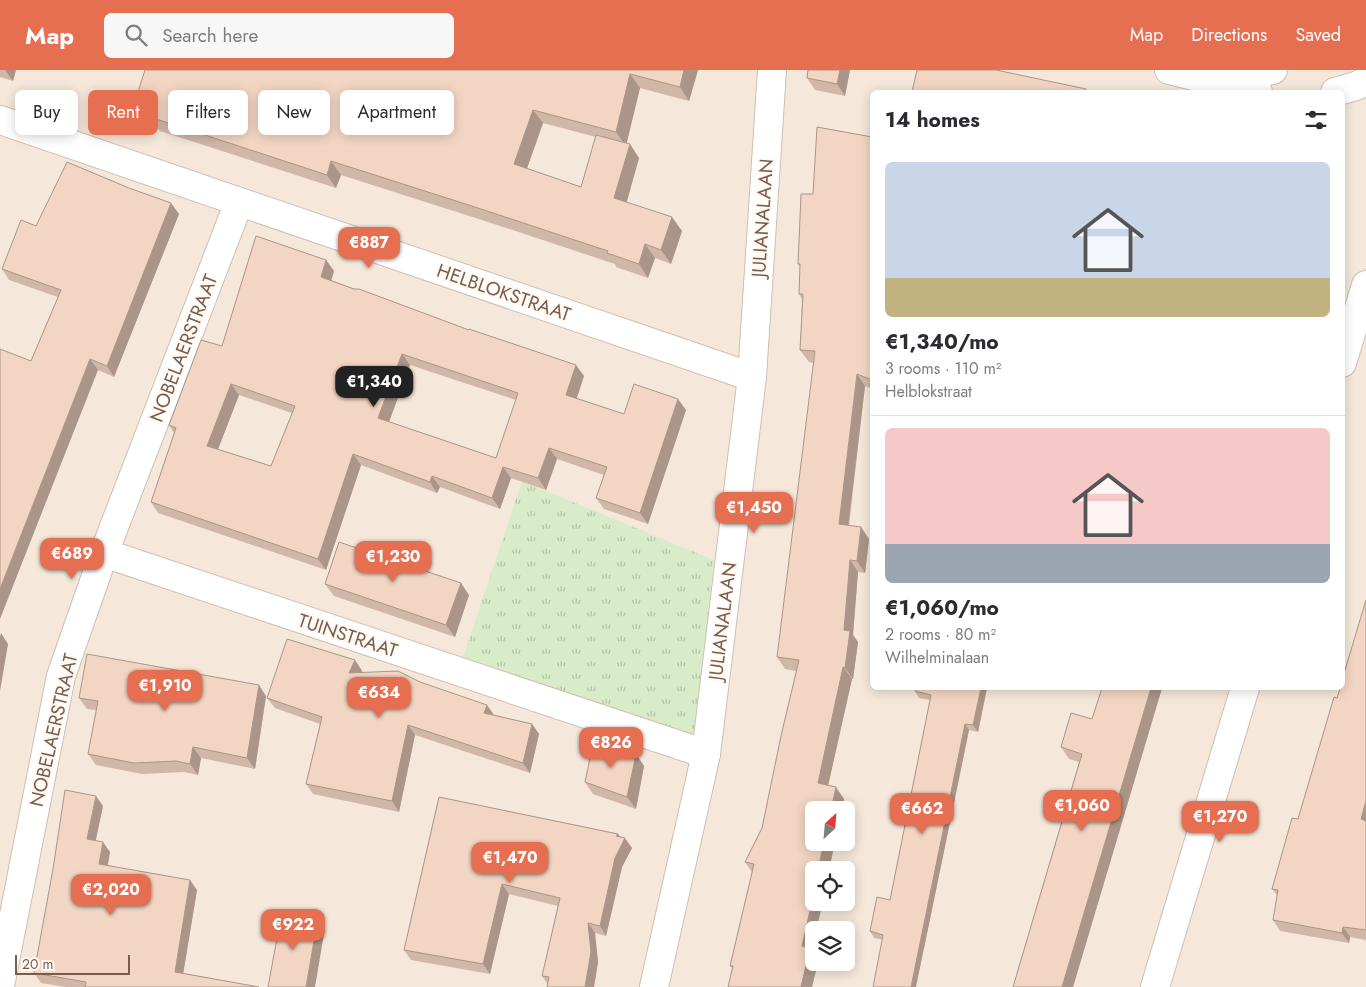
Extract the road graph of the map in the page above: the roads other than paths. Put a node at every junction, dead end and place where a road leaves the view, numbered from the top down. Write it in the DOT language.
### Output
graph roads {
  1 [pos="772,70"];
  2 [pos="1169,70"];
  3 [pos="1273,70"];
  4 [pos="1215,81"];
  5 [pos="1366,81"];
  6 [pos="1250,90"];
  7 [pos="1342,90"];
  8 [pos="0,120"];
  9 [pos="240,202"];
  10 [pos="1366,284"];
  11 [pos="1345,353"];
  12 [pos="752,378"];
  13 [pos="104,553"];
  14 [pos="1244,690"];
  15 [pos="706,754"];
  16 [pos="0,986"];
  17 [pos="654,987"];
  18 [pos="1155,987"];
  1 -- 12 [label="street, JULIANALAAN"];
  2 -- 4 [label="street"];
  3 -- 4 [label="street"];
  4 -- 6 [label="street"];
  5 -- 7 [label="street"];
  8 -- 9 [label="street, HELBLOKSTRAAT"];
  9 -- 12 [label="street, HELBLOKSTRAAT"];
  9 -- 13 [label="street, NOBELAERSTRAAT"];
  10 -- 11 [label="street"];
  12 -- 15 [label="street, JULIANALAAN"];
  13 -- 15 [label="street, TUINSTRAAT"];
  13 -- 16 [label="street, NOBELAERSTRAAT"];
  14 -- 18 [label="street"];
  15 -- 17 [label="street, JULIANALAAN"];
}
